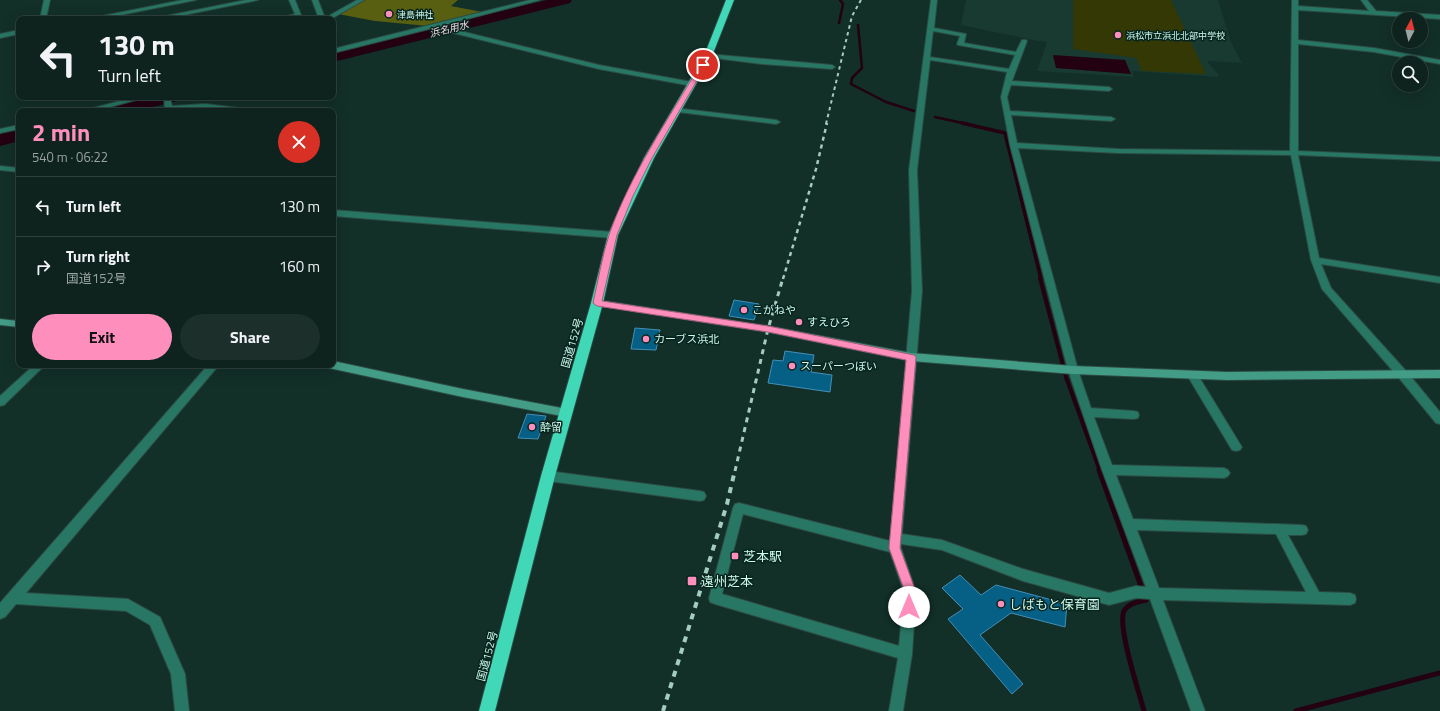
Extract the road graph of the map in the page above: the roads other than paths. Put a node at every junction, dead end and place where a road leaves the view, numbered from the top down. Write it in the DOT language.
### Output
graph roads {
  1 [pos="47,0"];
  2 [pos="152,0"];
  3 [pos="193,0"];
  4 [pos="255,0"];
  5 [pos="292,0"];
  6 [pos="315,0"];
  7 [pos="361,0"];
  8 [pos="537,0"];
  9 [pos="730,0"];
  10 [pos="934,0"];
  11 [pos="1364,0"];
  12 [pos="1295,4"];
  13 [pos="153,8"];
  14 [pos="1374,13"];
  15 [pos="44,16"];
  16 [pos="107,16"];
  17 [pos="154,16"];
  18 [pos="170,16"];
  19 [pos="293,16"];
  20 [pos="321,16"];
  21 [pos="332,16"];
  22 [pos="1440,17"];
  23 [pos="437,27"];
  24 [pos="930,29"];
  25 [pos="16,33"];
  26 [pos="0,36"];
  27 [pos="1024,41"];
  28 [pos="1295,42"];
  29 [pos="336,49"];
  30 [pos="1018,54"];
  31 [pos="708,56"];
  32 [pos="927,58"];
  33 [pos="1440,62"];
  34 [pos="832,67"];
  35 [pos="1011,71"];
  36 [pos="1007,83"];
  37 [pos="692,84"];
  38 [pos="1109,89"];
  39 [pos="132,100"];
  40 [pos="169,105"];
  41 [pos="98,108"];
  42 [pos="222,108"];
  43 [pos="678,110"];
  44 [pos="1008,113"];
  45 [pos="1111,118"];
  46 [pos="776,122"];
  47 [pos="16,128"];
  48 [pos="0,131"];
  49 [pos="1014,145"];
  50 [pos="1294,153"];
  51 [pos="1440,160"];
  52 [pos="0,168"];
  53 [pos="16,170"];
  54 [pos="336,213"];
  55 [pos="613,235"];
  56 [pos="1315,260"];
  57 [pos="1440,280"];
  58 [pos="597,303"];
  59 [pos="0,322"];
  60 [pos="16,324"];
  61 [pos="911,357"];
  62 [pos="336,366"];
  63 [pos="37,368"];
  64 [pos="211,368"];
  65 [pos="1070,369"];
  66 [pos="1440,374"];
  67 [pos="1192,375"];
  68 [pos="1403,375"];
  69 [pos="0,402"];
  70 [pos="1087,412"];
  71 [pos="567,413"];
  72 [pos="1134,415"];
  73 [pos="1440,420"];
  74 [pos="1236,447"];
  75 [pos="1108,470"];
  76 [pos="1224,473"];
  77 [pos="548,476"];
  78 [pos="700,496"];
  79 [pos="1128,524"];
  80 [pos="1279,529"];
  81 [pos="1302,530"];
  82 [pos="895,543"];
  83 [pos="1148,593"];
  84 [pos="1315,597"];
  85 [pos="13,598"];
  86 [pos="1350,599"];
  87 [pos="0,613"];
  88 [pos="905,654"];
  89 [pos="182,711"];
  90 [pos="487,711"];
  91 [pos="896,711"];
  92 [pos="1198,711"];
  1 -- 15 [label="street"];
  2 -- 13 [label="street"];
  3 -- 13 [label="street"];
  4 -- 18 [label="street"];
  5 -- 19 [label="street"];
  6 -- 20 [label="street"];
  7 -- 21 [label="street"];
  8 -- 23 [label="street"];
  9 -- 31 [label="highway, 国道152号"];
  10 -- 24 [label="street"];
  11 -- 14 [label="street"];
  12 -- 14 [label="street"];
  12 -- 28 [label="street"];
  13 -- 16 [label="street"];
  13 -- 17 [label="street"];
  14 -- 22 [label="street"];
  23 -- 29 [label="street"];
  23 -- 37 [label="street"];
  24 -- 30 [label="street"];
  24 -- 32 [label="street"];
  25 -- 26 [label="street"];
  27 -- 30 [label="street"];
  28 -- 33 [label="street"];
  28 -- 50 [label="street"];
  30 -- 35 [label="street"];
  31 -- 34 [label="street"];
  31 -- 37 [label="highway, 国道152号"];
  32 -- 35 [label="street"];
  32 -- 61 [label="street"];
  35 -- 36 [label="street"];
  36 -- 38 [label="street"];
  36 -- 44 [label="street"];
  37 -- 43 [label="highway, 国道152号"];
  39 -- 41 [label="street"];
  40 -- 42 [label="street"];
  43 -- 46 [label="street"];
  43 -- 55 [label="highway, 国道152号"];
  44 -- 45 [label="street"];
  44 -- 49 [label="street"];
  47 -- 48 [label="street"];
  49 -- 50 [label="street"];
  49 -- 65 [label="street"];
  50 -- 51 [label="street"];
  50 -- 56 [label="street"];
  52 -- 53 [label="street"];
  54 -- 55 [label="street"];
  55 -- 58 [label="highway, 国道152号"];
  56 -- 57 [label="street"];
  56 -- 68 [label="street"];
  58 -- 61 [label="street"];
  58 -- 71 [label="highway, 国道152号"];
  59 -- 60 [label="street"];
  61 -- 65 [label="street"];
  61 -- 82 [label="street"];
  62 -- 71 [label="street"];
  63 -- 69 [label="street"];
  64 -- 85 [label="street"];
  65 -- 67 [label="street"];
  65 -- 70 [label="street"];
  66 -- 68 [label="street"];
  67 -- 68 [label="street"];
  67 -- 74 [label="street"];
  68 -- 73 [label="street"];
  70 -- 72 [label="street"];
  70 -- 75 [label="street"];
  71 -- 77 [label="highway, 国道152号"];
  75 -- 76 [label="street"];
  75 -- 79 [label="street"];
  77 -- 78 [label="street"];
  77 -- 90 [label="highway, 国道152号"];
  79 -- 80 [label="street"];
  79 -- 83 [label="street"];
  80 -- 81 [label="street"];
  80 -- 84 [label="street"];
  82 -- 83 [label="street"];
  82 -- 88 [label="street"];
  82 -- 88 [label="street"];
  83 -- 84 [label="street"];
  83 -- 92 [label="street"];
  84 -- 86 [label="street"];
  85 -- 87 [label="street"];
  85 -- 89 [label="street"];
  88 -- 91 [label="street"];
}
